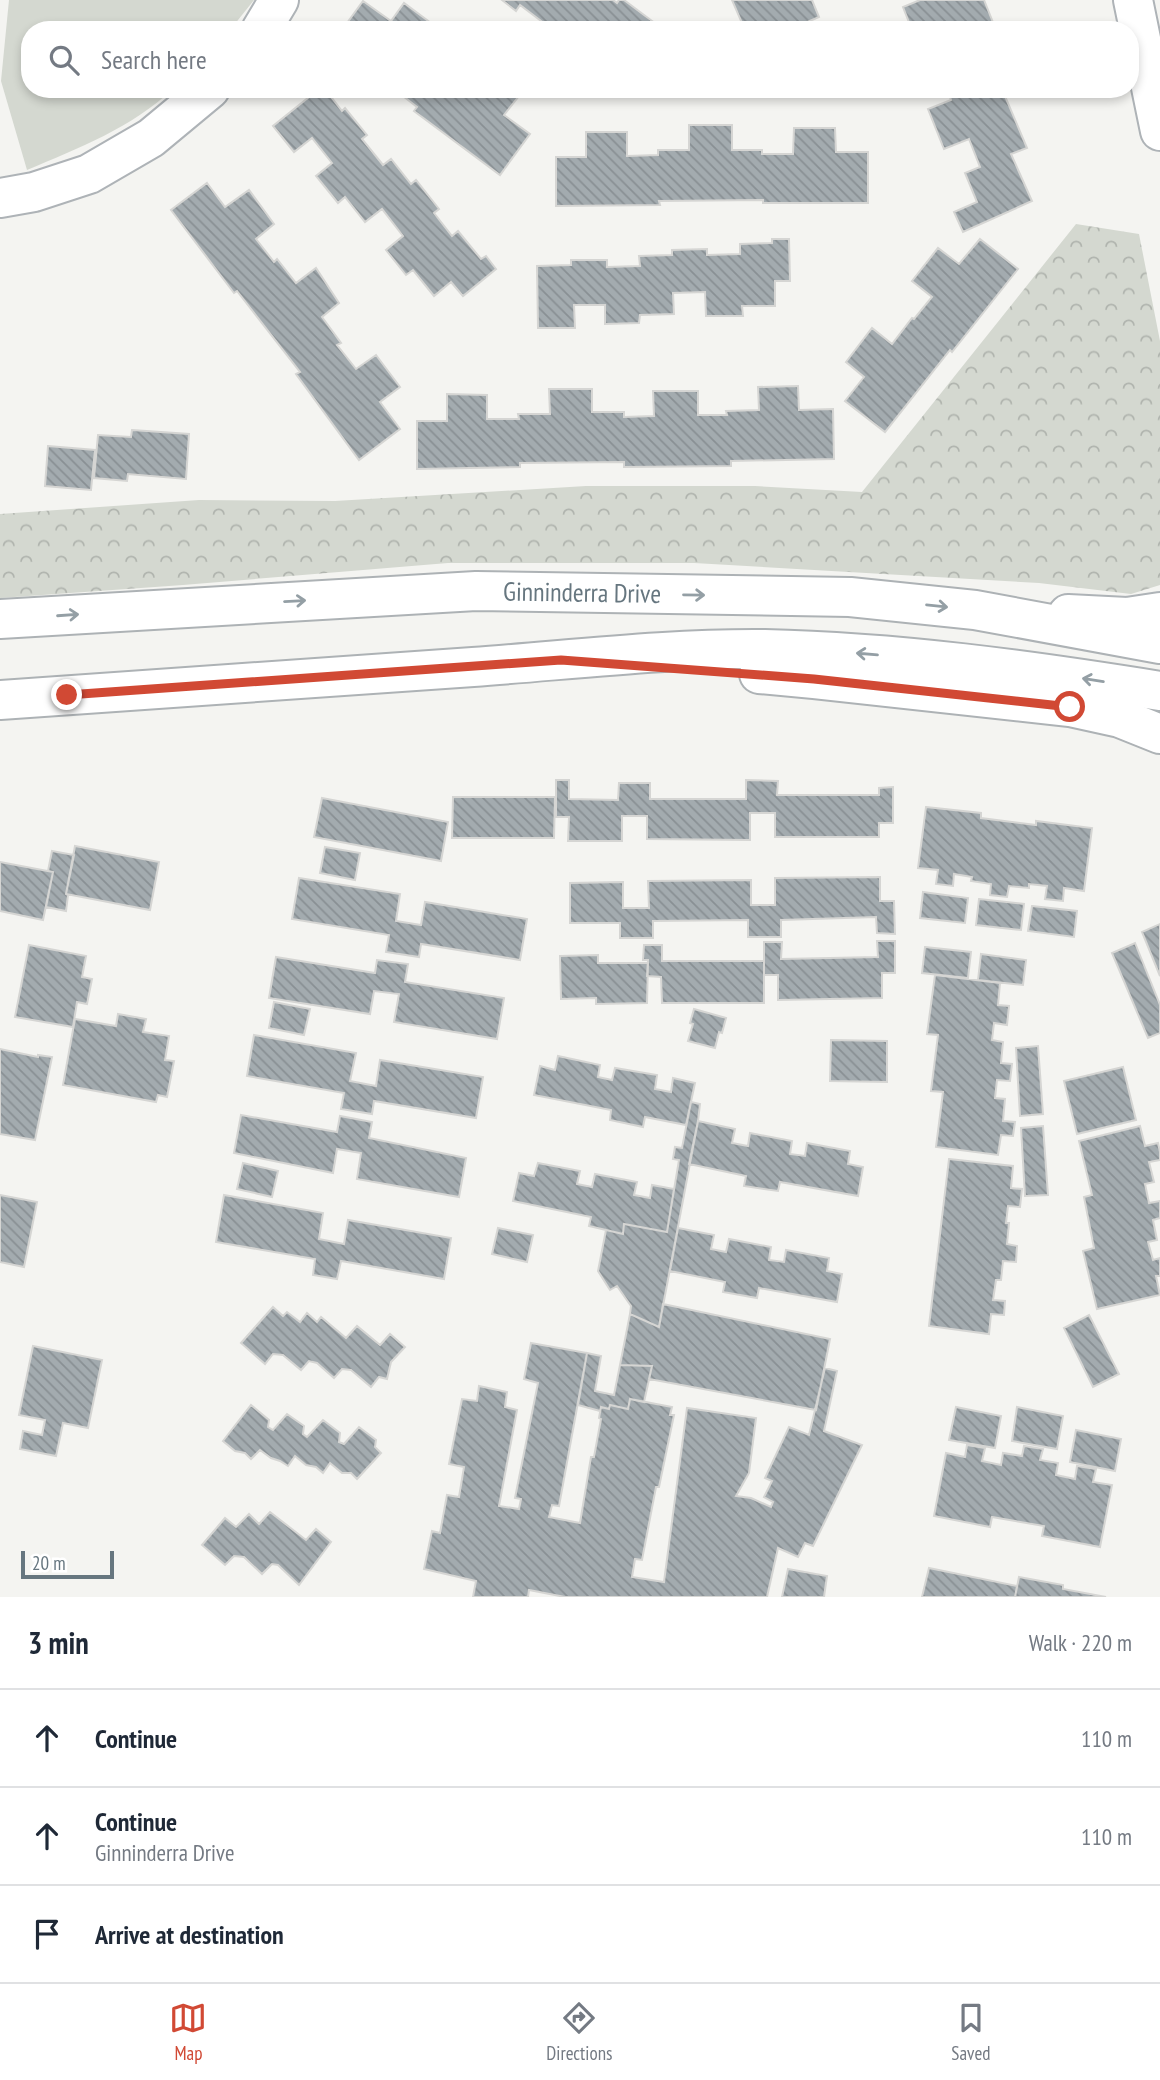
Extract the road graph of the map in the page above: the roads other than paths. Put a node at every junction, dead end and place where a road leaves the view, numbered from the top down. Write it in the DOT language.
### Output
graph roads {
  1 [pos="279,0"];
  2 [pos="1133,0"];
  3 [pos="266,21"];
  4 [pos="1137,21"];
  5 [pos="1139,29"];
  6 [pos="199,98"];
  7 [pos="1160,131"];
  8 [pos="0,198"];
  9 [pos="975,610"];
  10 [pos="1160,612"];
  11 [pos="0,619"];
  12 [pos="1160,644"];
  13 [pos="561,660"];
  14 [pos="1160,691"];
  15 [pos="0,700"];
  16 [pos="1160,734"];
  1 -- 3 [label="main road"];
  2 -- 4 [label="main road"];
  5 -- 7 [label="main road"];
  6 -- 8 [label="main road"];
  9 -- 10 [label="main road"];
  11 -- 9 [label="main road, Ginninderra Drive, one-way"];
  9 -- 12 [label="main road, Ginninderra Drive"];
  14 -- 13 [label="main road, one-way"];
  13 -- 15 [label="main road"];
  13 -- 16 [label="main road"];
}
